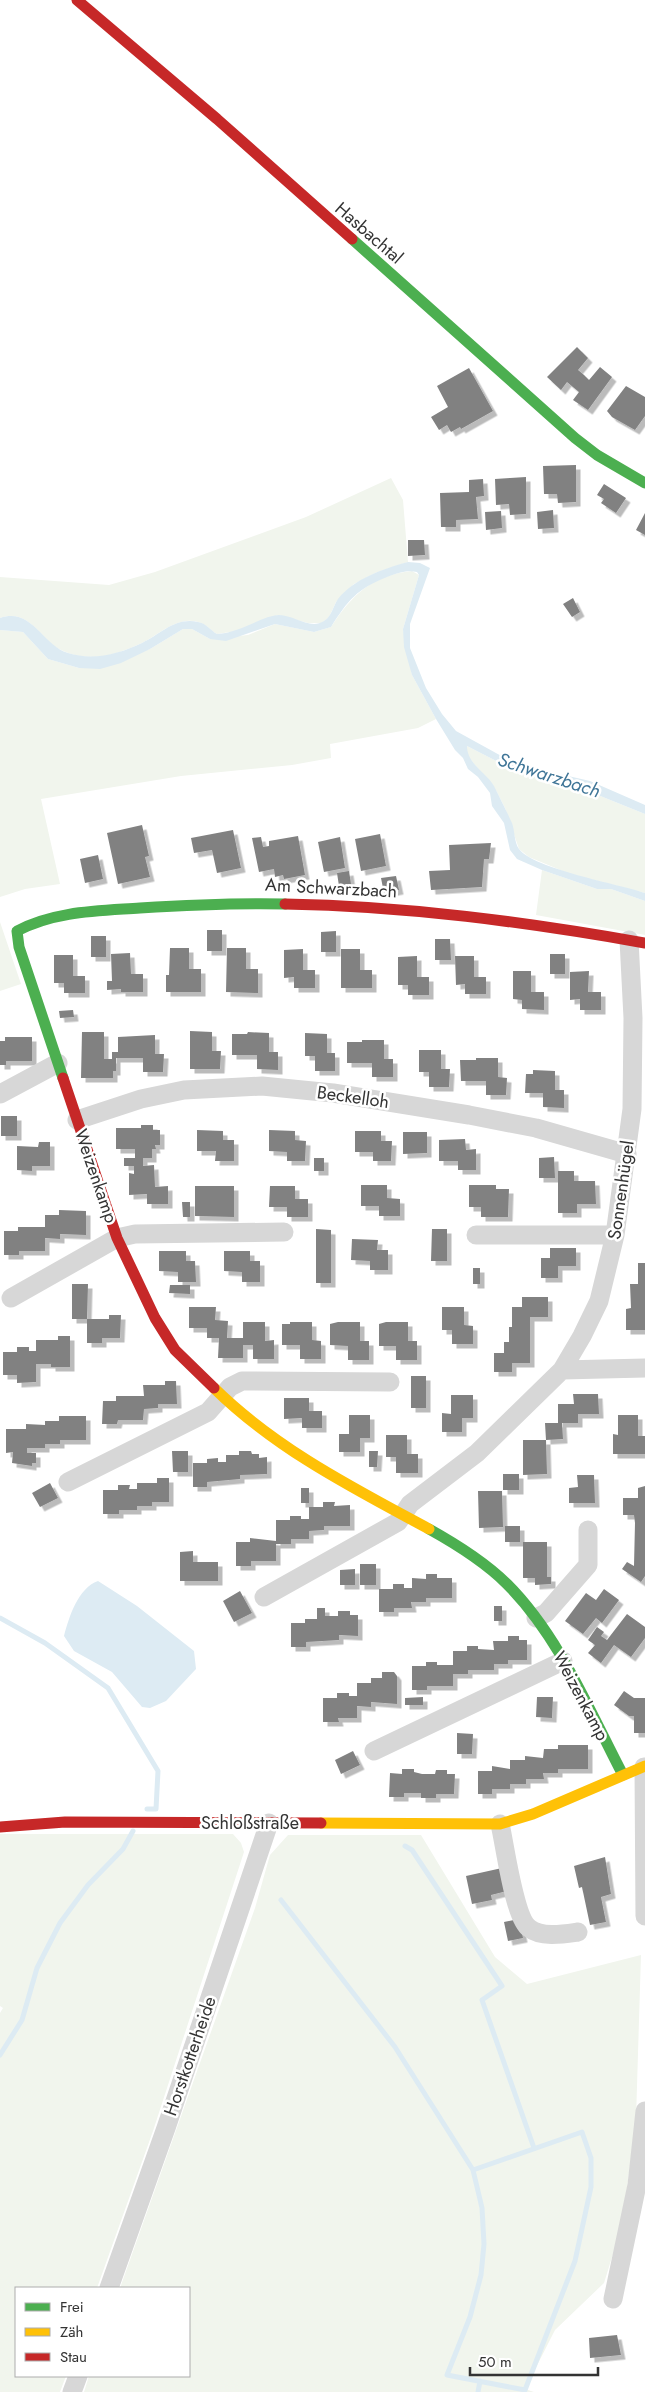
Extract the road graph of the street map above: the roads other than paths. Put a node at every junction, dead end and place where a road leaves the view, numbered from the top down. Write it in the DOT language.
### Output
graph roads {
  1 [pos="77,0"];
  2 [pos="645,483"];
  3 [pos="17,930"];
  4 [pos="637,941"];
  5 [pos="58,1063"];
  6 [pos="0,1094"];
  7 [pos="77,1120"];
  8 [pos="627,1154"];
  9 [pos="284,1232"];
  10 [pos="476,1235"];
  11 [pos="615,1235"];
  12 [pos="117,1238"];
  13 [pos="11,1298"];
  14 [pos="645,1368"];
  15 [pos="562,1370"];
  16 [pos="390,1382"];
  17 [pos="223,1397"];
  18 [pos="68,1482"];
  19 [pos="404,1514"];
  20 [pos="588,1530"];
  21 [pos="264,1597"];
  22 [pos="536,1618"];
  23 [pos="563,1661"];
  24 [pos="374,1751"];
  25 [pos="644,1767"];
  26 [pos="623,1775"];
  27 [pos="269,1823"];
  28 [pos="500,1824"];
  29 [pos="0,1827"];
  30 [pos="645,1916"];
  31 [pos="578,1932"];
  32 [pos="645,2111"];
  33 [pos="109,2287"];
  34 [pos="613,2300"];
  35 [pos="78,2377"];
  36 [pos="72,2392"];
  1 -- 2 [label="street, Hasbachtal"];
  3 -- 4 [label="street, Am Schwarzbach"];
  3 -- 5 [label="street, Weizenkamp"];
  4 -- 8 [label="street, Sonnenhügel"];
  5 -- 6 [label="street"];
  5 -- 7 [label="street, Weizenkamp"];
  7 -- 8 [label="street, Beckelloh"];
  7 -- 12 [label="street, Weizenkamp"];
  8 -- 11 [label="street, Sonnenhügel"];
  9 -- 12 [label="street"];
  10 -- 11 [label="street"];
  11 -- 15 [label="street, Sonnenhügel"];
  12 -- 13 [label="street"];
  12 -- 17 [label="street, Weizenkamp"];
  14 -- 15 [label="street"];
  15 -- 19 [label="street, Sonnenhügel"];
  16 -- 17 [label="street"];
  17 -- 18 [label="street"];
  17 -- 19 [label="street, Weizenkamp"];
  19 -- 21 [label="street"];
  19 -- 22 [label="street, Weizenkamp"];
  20 -- 22 [label="street"];
  22 -- 23 [label="street, Weizenkamp"];
  23 -- 24 [label="street"];
  23 -- 26 [label="street, Weizenkamp"];
  25 -- 26 [label="street, Schloßstraße"];
  25 -- 30 [label="street"];
  26 -- 28 [label="street, Schloßstraße"];
  27 -- 28 [label="street, Schloßstraße"];
  27 -- 29 [label="street, Schloßstraße"];
  27 -- 33 [label="street, Horstkotterheide"];
  28 -- 31 [label="street"];
  32 -- 34 [label="street"];
  35 -- 36 [label="street"];
}
